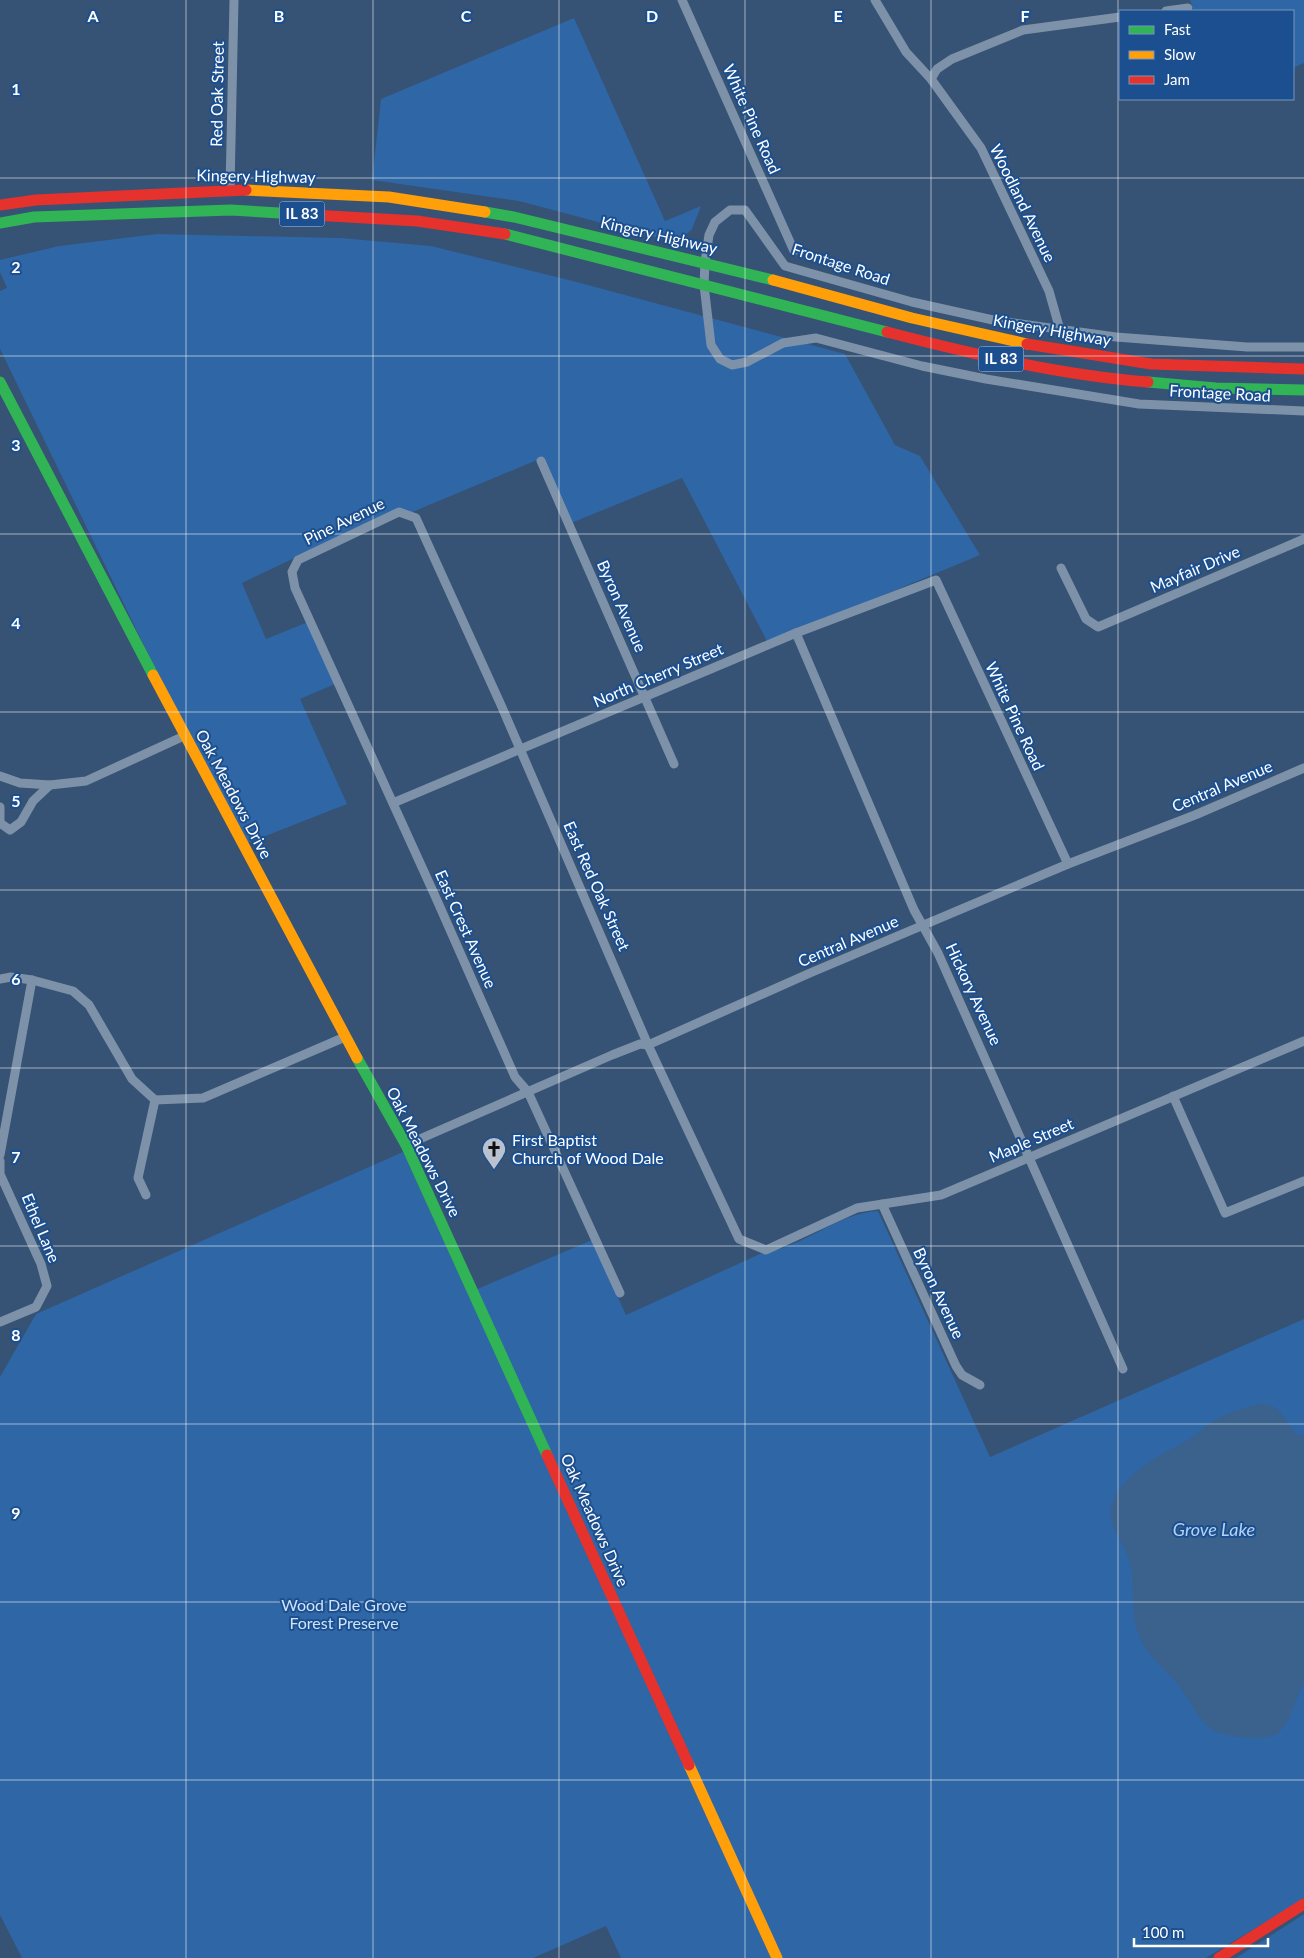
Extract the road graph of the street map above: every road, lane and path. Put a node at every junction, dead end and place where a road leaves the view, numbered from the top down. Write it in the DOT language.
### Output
graph roads {
  1 [pos="234,0"];
  2 [pos="682,0"];
  3 [pos="875,0"];
  4 [pos="1188,8"];
  5 [pos="1173,10"];
  6 [pos="1119,17"];
  7 [pos="931,79"];
  8 [pos="230,189"];
  9 [pos="0,205"];
  10 [pos="0,224"];
  11 [pos="794,251"];
  12 [pos="705,262"];
  13 [pos="704,285"];
  14 [pos="1060,330"];
  15 [pos="1304,347"];
  16 [pos="1304,369"];
  17 [pos="0,382"];
  18 [pos="1304,390"];
  19 [pos="1304,411"];
  20 [pos="541,461"];
  21 [pos="416,518"];
  22 [pos="1304,539"];
  23 [pos="1061,568"];
  24 [pos="292,572"];
  25 [pos="936,580"];
  26 [pos="796,633"];
  27 [pos="645,696"];
  28 [pos="184,736"];
  29 [pos="520,750"];
  30 [pos="674,764"];
  31 [pos="1304,768"];
  32 [pos="0,776"];
  33 [pos="50,785"];
  34 [pos="394,803"];
  35 [pos="0,807"];
  36 [pos="1068,864"];
  37 [pos="924,925"];
  38 [pos="0,979"];
  39 [pos="32,980"];
  40 [pos="345,1037"];
  41 [pos="1304,1041"];
  42 [pos="648,1045"];
  43 [pos="528,1092"];
  44 [pos="1173,1096"];
  45 [pos="155,1100"];
  46 [pos="406,1145"];
  47 [pos="0,1155"];
  48 [pos="1031,1157"];
  49 [pos="0,1161"];
  50 [pos="1304,1180"];
  51 [pos="146,1195"];
  52 [pos="882,1204"];
  53 [pos="766,1250"];
  54 [pos="620,1293"];
  55 [pos="0,1322"];
  56 [pos="1123,1369"];
  57 [pos="980,1385"];
  58 [pos="1304,1904"];
  59 [pos="777,1958"];
  60 [pos="1219,1958"];
  1 -- 8 [label="street, Red Oak Street"];
  2 -- 11 [label="street, White Pine Road"];
  3 -- 7 [label="street, Woodland Avenue"];
  4 -- 5 [label="street"];
  6 -- 7 [label="street"];
  7 -- 14 [label="street, Woodland Avenue"];
  8 -- 9 [label="main road, Kingery Highway / IL 83"];
  8 -- 12 [label="main road, Kingery Highway / IL 83"];
  10 -- 13 [label="main road, IL 83"];
  12 -- 13 [label="street, Frontage Road"];
  12 -- 14 [label="street, Frontage Road"];
  12 -- 16 [label="main road, Kingery Highway / IL 83"];
  13 -- 18 [label="main road, IL 83"];
  13 -- 19 [label="street, Frontage Road"];
  14 -- 15 [label="street, Frontage Road"];
  17 -- 28 [label="main road, Oak Meadows Drive"];
  20 -- 27 [label="street, Byron Avenue"];
  21 -- 24 [label="street, Pine Avenue"];
  21 -- 29 [label="street, East Red Oak Street"];
  22 -- 23 [label="street, Mayfair Drive"];
  24 -- 34 [label="street, East Crest Avenue"];
  25 -- 26 [label="street, North Cherry Street"];
  25 -- 36 [label="street, White Pine Road"];
  26 -- 27 [label="street, North Cherry Street"];
  26 -- 37 [label="street, Hickory Avenue"];
  27 -- 29 [label="street, North Cherry Street"];
  27 -- 30 [label="street, Byron Avenue"];
  28 -- 33 [label="street"];
  28 -- 40 [label="main road, Oak Meadows Drive"];
  29 -- 34 [label="street, North Cherry Street"];
  29 -- 42 [label="street, East Red Oak Street"];
  31 -- 36 [label="street, Central Avenue"];
  32 -- 33 [label="street"];
  33 -- 35 [label="street"];
  34 -- 43 [label="street, East Crest Avenue"];
  36 -- 37 [label="street, Central Avenue"];
  37 -- 42 [label="street, Central Avenue"];
  37 -- 48 [label="street, Hickory Avenue"];
  38 -- 39 [label="street"];
  39 -- 45 [label="street"];
  39 -- 47 [label="street"];
  40 -- 45 [label="street"];
  40 -- 46 [label="main road, Oak Meadows Drive"];
  41 -- 44 [label="street, Maple Street"];
  42 -- 43 [label="street, Central Avenue"];
  42 -- 53 [label="street, East Red Oak Street"];
  43 -- 46 [label="street, Central Avenue"];
  43 -- 54 [label="street, East Crest Avenue"];
  44 -- 48 [label="street, Maple Street"];
  44 -- 50 [label="street"];
  45 -- 51 [label="street"];
  46 -- 59 [label="main road, Oak Meadows Drive"];
  48 -- 52 [label="street, Maple Street"];
  48 -- 56 [label="street, Hickory Avenue"];
  49 -- 55 [label="street, Ethel Lane"];
  52 -- 53 [label="street, Maple Street"];
  52 -- 57 [label="street, Byron Avenue"];
  58 -- 60 [label="main road"];
}
